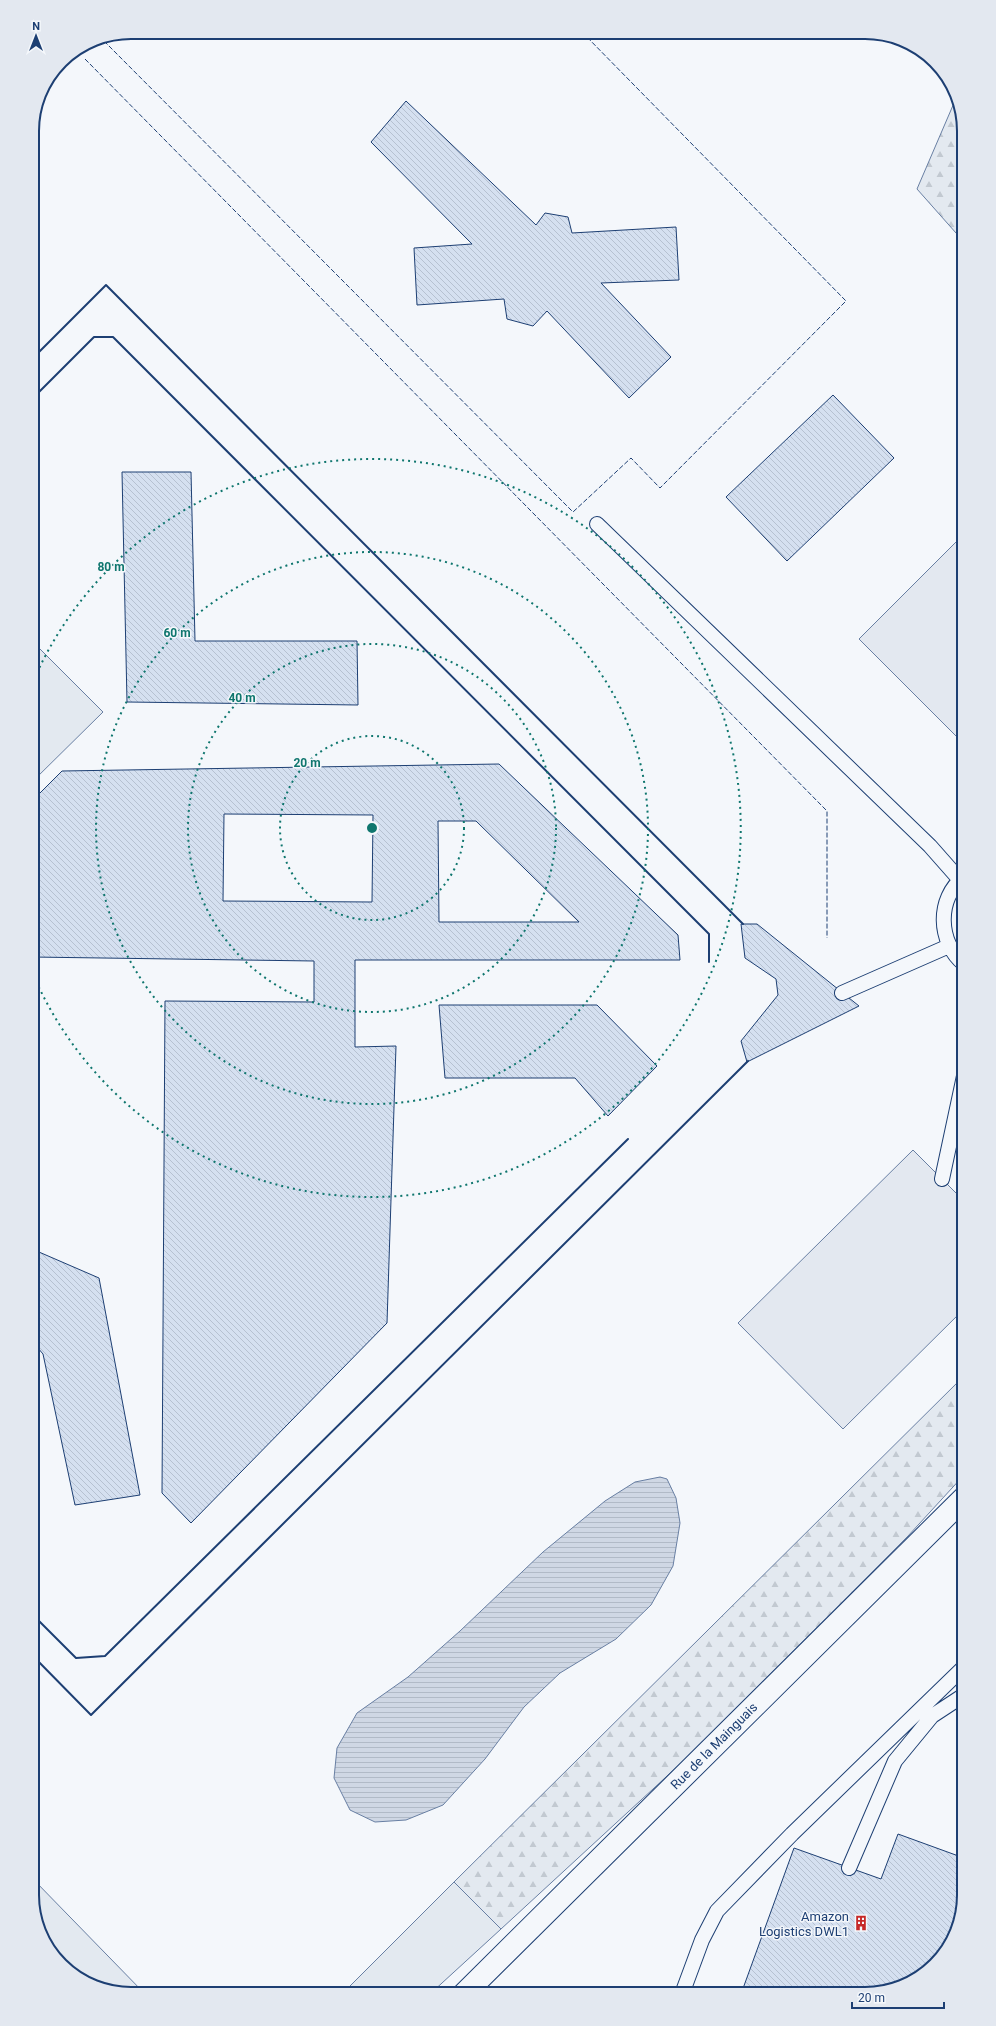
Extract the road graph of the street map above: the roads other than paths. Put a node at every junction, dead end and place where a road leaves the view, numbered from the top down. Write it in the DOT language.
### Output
graph roads {
  1 [pos="597,524"];
  2 [pos="957,874"];
  3 [pos="957,885"];
  4 [pos="949,946"];
  5 [pos="957,958"];
  6 [pos="842,993"];
  7 [pos="957,1109"];
  8 [pos="942,1179"];
  9 [pos="957,1505"];
  10 [pos="957,1674"];
  11 [pos="957,1700"];
  12 [pos="849,1868"];
  13 [pos="471,1987"];
  14 [pos="685,1987"];
  1 -- 2 [label="lane"];
  3 -- 4 [label="lane"];
  4 -- 5 [label="lane"];
  4 -- 6 [label="lane"];
  7 -- 8 [label="lane"];
  9 -- 13 [label="street, Rue de la Mainguais"];
  10 -- 14 [label="lane"];
  11 -- 12 [label="lane"];
}
